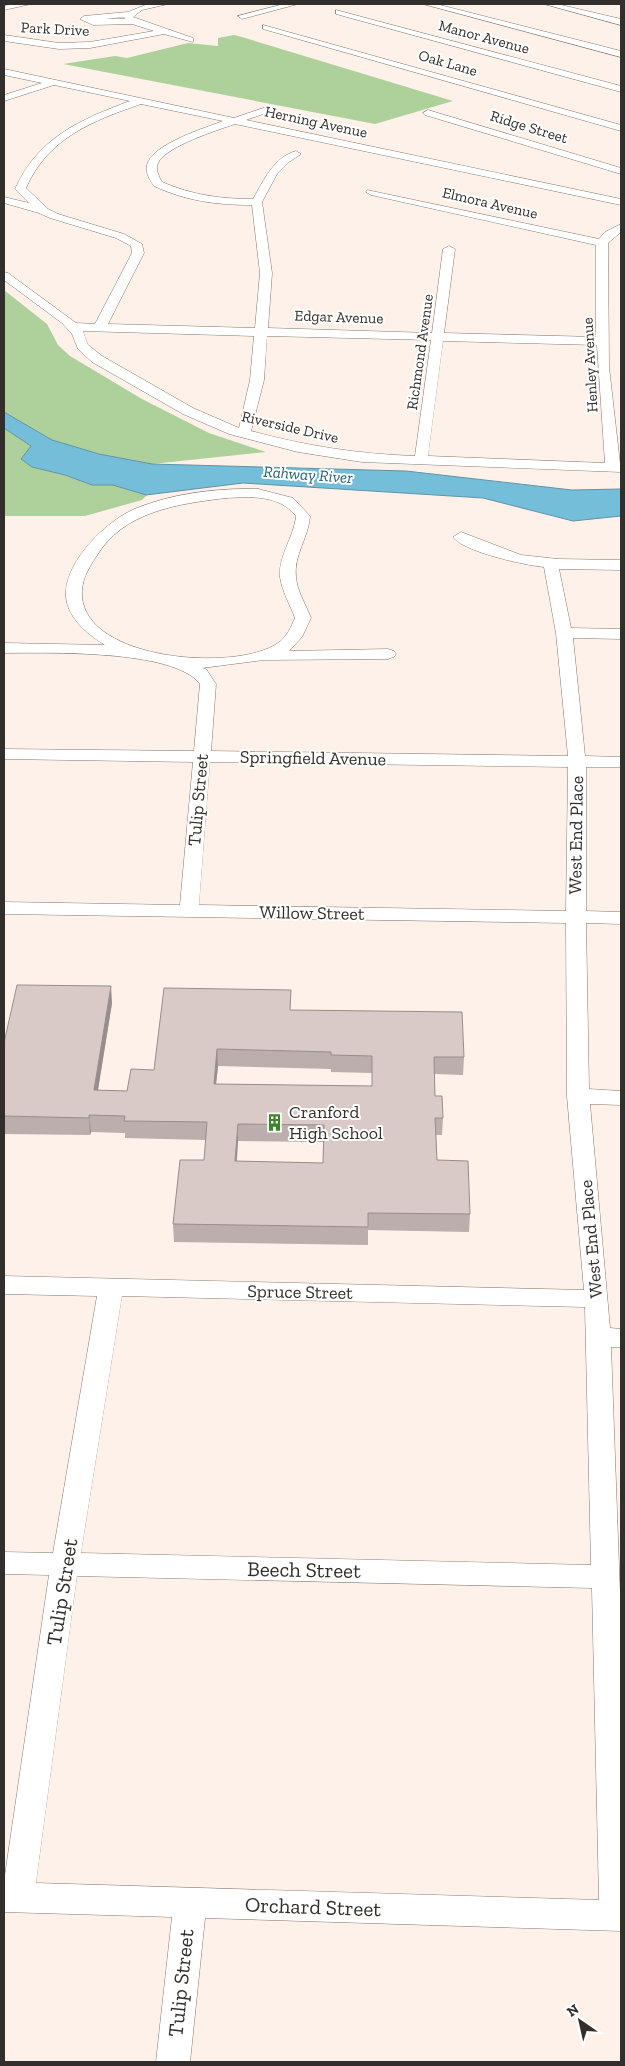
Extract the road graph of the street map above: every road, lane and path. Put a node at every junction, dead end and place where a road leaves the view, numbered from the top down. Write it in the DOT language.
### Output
graph roads {
  1 [pos="27,4"];
  2 [pos="164,4"];
  3 [pos="294,4"];
  4 [pos="427,4"];
  5 [pos="548,4"];
  6 [pos="4,8"];
  7 [pos="339,12"];
  8 [pos="242,16"];
  9 [pos="621,22"];
  10 [pos="266,27"];
  11 [pos="164,32"];
  12 [pos="4,38"];
  13 [pos="190,40"];
  14 [pos="621,54"];
  15 [pos="4,72"];
  16 [pos="53,82"];
  17 [pos="621,89"];
  18 [pos="4,98"];
  19 [pos="143,100"];
  20 [pos="269,109"];
  21 [pos="428,113"];
  22 [pos="237,121"];
  23 [pos="621,128"];
  24 [pos="296,154"];
  25 [pos="621,171"];
  26 [pos="371,192"];
  27 [pos="4,200"];
  28 [pos="257,202"];
  29 [pos="621,202"];
  30 [pos="44,211"];
  31 [pos="621,227"];
  32 [pos="602,243"];
  33 [pos="450,249"];
  34 [pos="4,275"];
  35 [pos="74,327"];
  36 [pos="100,327"];
  37 [pos="261,331"];
  38 [pos="439,336"];
  39 [pos="603,341"];
  40 [pos="607,394"];
  41 [pos="621,395"];
  42 [pos="244,434"];
  43 [pos="421,460"];
  44 [pos="617,467"];
  45 [pos="461,537"];
  46 [pos="552,565"];
  47 [pos="621,565"];
  48 [pos="564,633"];
  49 [pos="621,634"];
  50 [pos="4,648"];
  51 [pos="388,654"];
  52 [pos="259,656"];
  53 [pos="173,662"];
  54 [pos="208,688"];
  55 [pos="4,754"];
  56 [pos="202,757"];
  57 [pos="577,761"];
  58 [pos="621,762"];
  59 [pos="4,908"];
  60 [pos="189,912"];
  61 [pos="576,916"];
  62 [pos="621,918"];
  63 [pos="578,1096"];
  64 [pos="621,1098"];
  65 [pos="4,1285"];
  66 [pos="111,1287"];
  67 [pos="597,1299"];
  68 [pos="610,1337"];
  69 [pos="4,1562"];
  70 [pos="66,1564"];
  71 [pos="605,1577"];
  72 [pos="11,1897"];
  73 [pos="190,1903"];
  74 [pos="618,1916"];
  75 [pos="173,2062"];
  1 -- 6 [label="street, Park Drive"];
  2 -- 11 [label="street"];
  3 -- 8 [label="street"];
  4 -- 14 [label="street"];
  5 -- 9 [label="street"];
  7 -- 17 [label="street, Manor Avenue"];
  10 -- 23 [label="street, Oak Lane"];
  11 -- 12 [label="street, Park Drive"];
  11 -- 13 [label="street"];
  15 -- 16 [label="street, Herning Avenue"];
  16 -- 18 [label="street"];
  16 -- 19 [label="street, Herning Avenue"];
  19 -- 22 [label="street, Herning Avenue"];
  19 -- 30 [label="street"];
  20 -- 22 [label="street"];
  21 -- 25 [label="street, Ridge Street"];
  22 -- 28 [label="street"];
  22 -- 29 [label="street, Herning Avenue"];
  24 -- 28 [label="street"];
  26 -- 32 [label="street, Elmora Avenue"];
  27 -- 30 [label="street"];
  28 -- 37 [label="street"];
  30 -- 36 [label="street"];
  31 -- 32 [label="street"];
  32 -- 39 [label="street, Henley Avenue"];
  33 -- 38 [label="street, Richmond Avenue"];
  34 -- 35 [label="street, Riverside Drive"];
  35 -- 36 [label="street, Edgar Avenue"];
  35 -- 42 [label="street, Riverside Drive"];
  36 -- 37 [label="street, Edgar Avenue"];
  37 -- 38 [label="street, Edgar Avenue"];
  37 -- 42 [label="street"];
  38 -- 39 [label="street, Edgar Avenue"];
  38 -- 43 [label="street, Richmond Avenue"];
  39 -- 40 [label="street, Henley Avenue"];
  40 -- 41 [label="street"];
  40 -- 44 [label="street, Henley Avenue"];
  42 -- 43 [label="street, Riverside Drive"];
  43 -- 44 [label="street, Riverside Drive"];
  45 -- 46 [label="street"];
  46 -- 47 [label="street"];
  46 -- 48 [label="street, West End Place"];
  48 -- 49 [label="street"];
  48 -- 57 [label="street, West End Place"];
  50 -- 53 [label="street"];
  51 -- 52 [label="street"];
  52 -- 53 [label="street"];
  52 -- 53 [label="street"];
  52 -- 54 [label="street"];
  53 -- 54 [label="street"];
  54 -- 56 [label="street, Tulip Street"];
  55 -- 56 [label="street, Springfield Avenue"];
  56 -- 57 [label="street, Springfield Avenue"];
  56 -- 60 [label="street, Tulip Street"];
  57 -- 58 [label="street, Springfield Avenue"];
  57 -- 61 [label="street, West End Place"];
  59 -- 60 [label="street, Willow Street"];
  60 -- 61 [label="street, Willow Street"];
  61 -- 62 [label="street, Willow Street"];
  61 -- 63 [label="street, West End Place"];
  63 -- 64 [label="street"];
  63 -- 67 [label="street, West End Place"];
  65 -- 66 [label="street, Spruce Street"];
  66 -- 67 [label="street, Spruce Street"];
  66 -- 70 [label="street, Tulip Street"];
  67 -- 68 [label="street, West End Place"];
  68 -- 71 [label="street, West End Place"];
  69 -- 70 [label="street, Beech Street"];
  70 -- 71 [label="street, Beech Street"];
  70 -- 72 [label="street, Tulip Street"];
  71 -- 74 [label="street, West End Place"];
  72 -- 73 [label="street, Orchard Street"];
  73 -- 74 [label="street, Orchard Street"];
  73 -- 75 [label="street, Tulip Street"];
}
